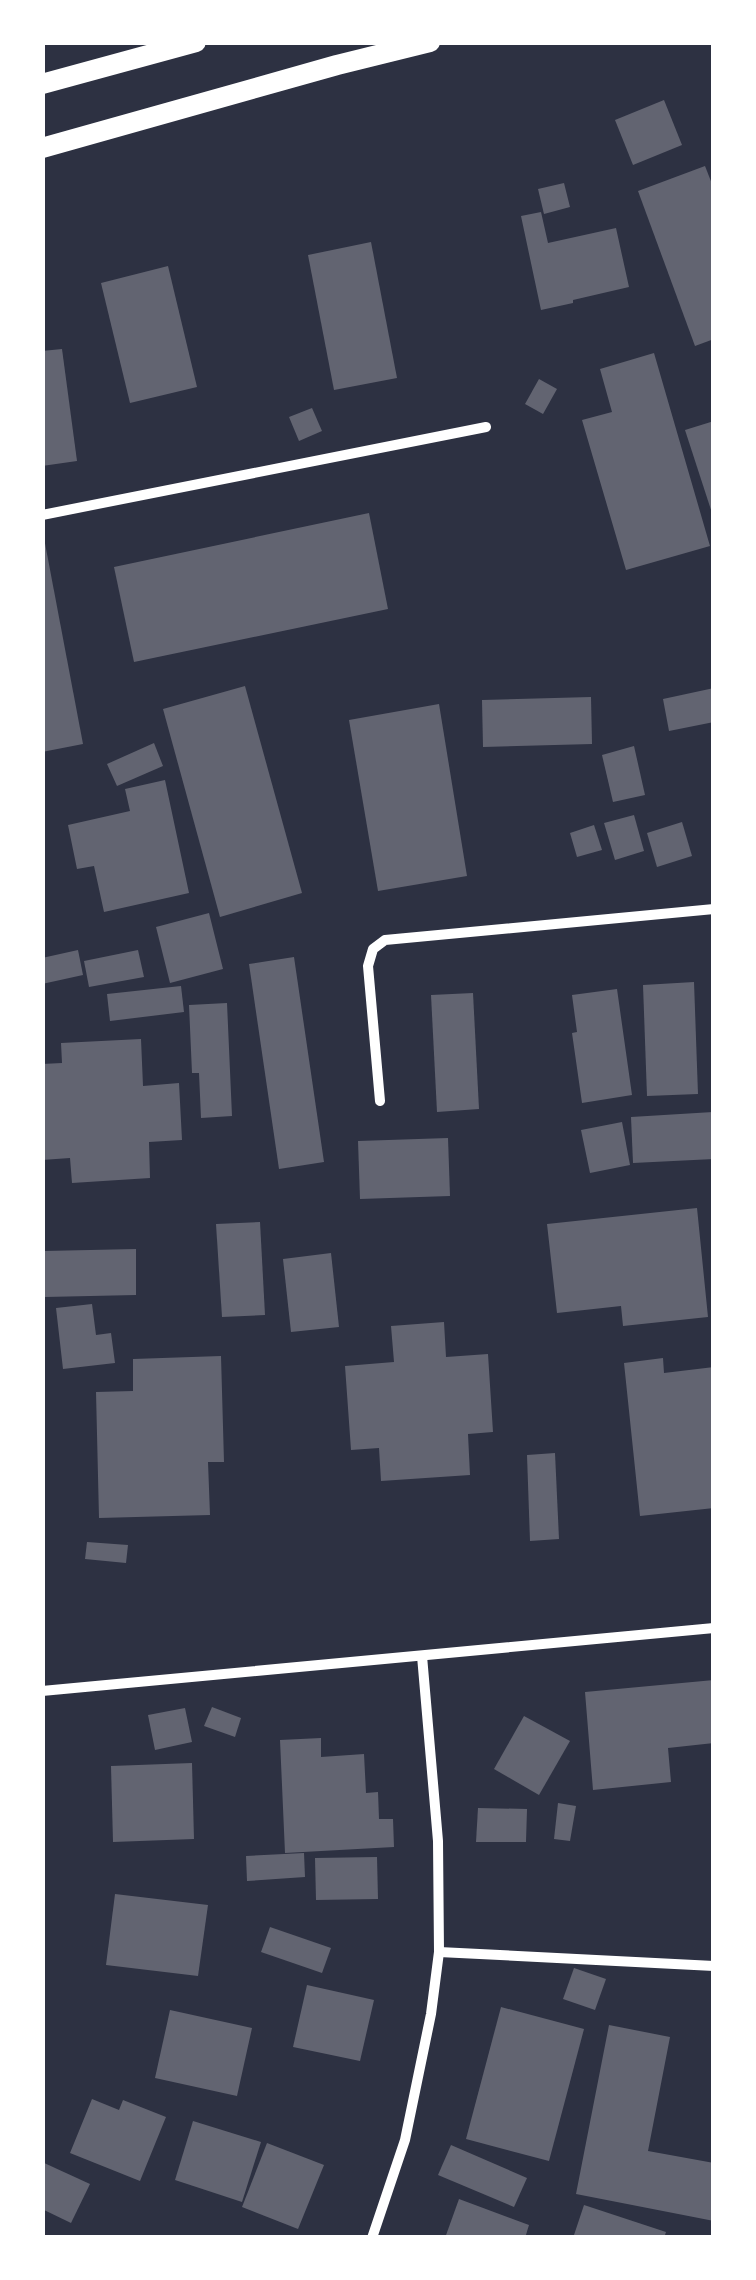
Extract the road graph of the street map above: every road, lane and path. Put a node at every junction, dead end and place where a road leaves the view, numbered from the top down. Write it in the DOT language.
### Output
graph roads {
  1 [pos="196,42"];
  2 [pos="430,42"];
  3 [pos="42,84"];
  4 [pos="42,148"];
  5 [pos="486,427"];
  6 [pos="42,515"];
  7 [pos="714,909"];
  8 [pos="380,1101"];
  9 [pos="714,1628"];
  10 [pos="422,1656"];
  11 [pos="42,1691"];
  12 [pos="439,1952"];
  13 [pos="714,1966"];
  14 [pos="372,2238"];
  1 -- 3 [label="main road"];
  2 -- 4 [label="main road"];
  5 -- 6 [label="street"];
  7 -- 8 [label="street"];
  9 -- 10 [label="street"];
  10 -- 11 [label="street"];
  10 -- 12 [label="street"];
  12 -- 13 [label="street"];
  12 -- 14 [label="street"];
}
